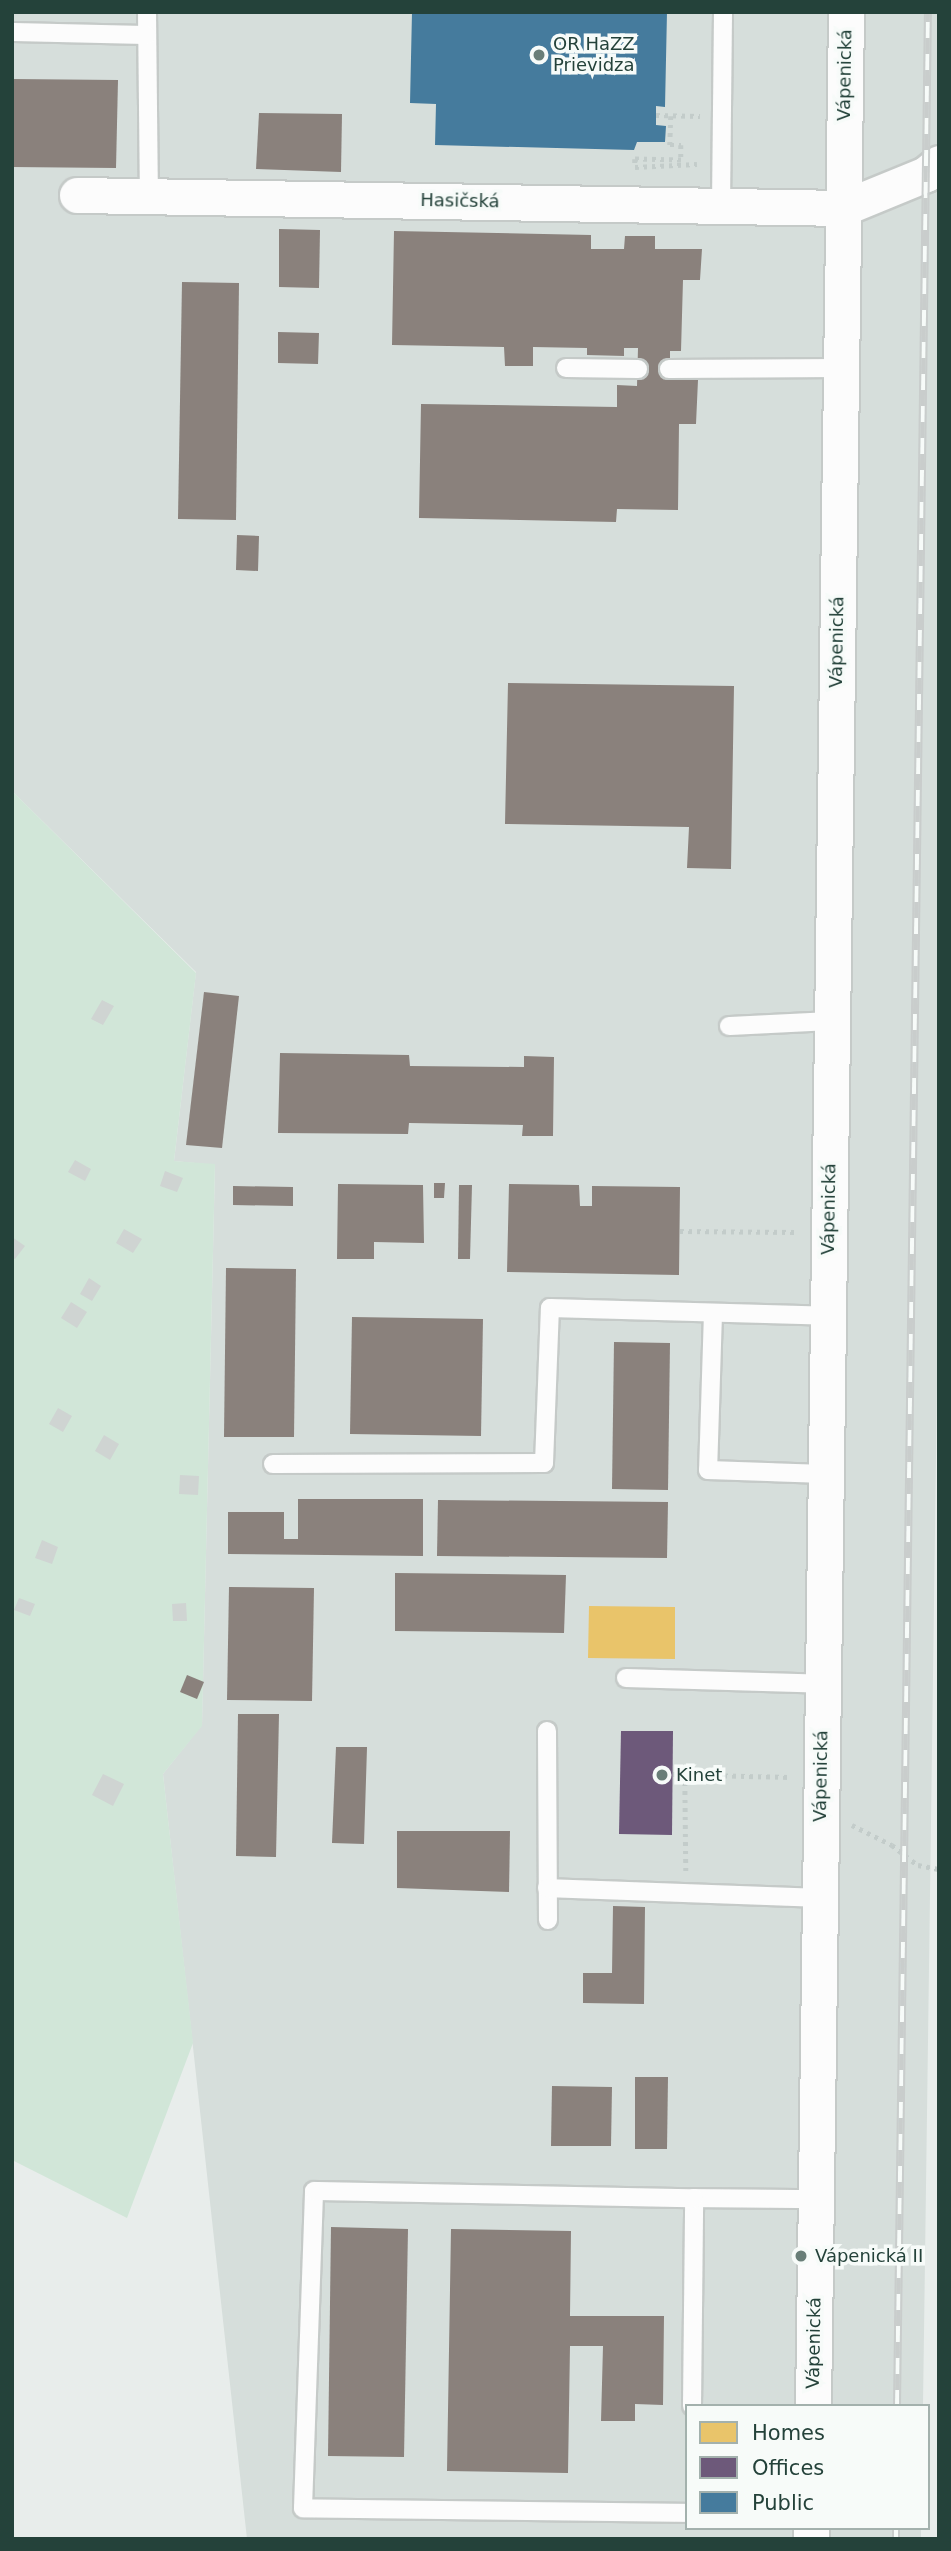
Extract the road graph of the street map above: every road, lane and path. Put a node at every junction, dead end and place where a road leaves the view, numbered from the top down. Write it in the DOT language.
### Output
graph roads {
  1 [pos="147,12"];
  2 [pos="723,12"];
  3 [pos="846,12"];
  4 [pos="12,32"];
  5 [pos="147,35"];
  6 [pos="656,115"];
  7 [pos="671,116"];
  8 [pos="704,127"];
  9 [pos="703,160"];
  10 [pos="939,163"];
  11 [pos="77,195"];
  12 [pos="149,196"];
  13 [pos="721,205"];
  14 [pos="843,208"];
  15 [pos="566,368"];
  16 [pos="841,368"];
  17 [pos="638,369"];
  18 [pos="670,369"];
  19 [pos="832,1021"];
  20 [pos="729,1026"];
  21 [pos="680,1231"];
  22 [pos="829,1232"];
  23 [pos="713,1313"];
  24 [pos="828,1316"];
  25 [pos="274,1464"];
  26 [pos="825,1474"];
  27 [pos="626,1678"];
  28 [pos="822,1684"];
  29 [pos="547,1731"];
  30 [pos="673,1774"];
  31 [pos="685,1774"];
  32 [pos="821,1777"];
  33 [pos="877,1840"];
  34 [pos="939,1869"];
  35 [pos="547,1888"];
  36 [pos="686,1890"];
  37 [pos="820,1898"];
  38 [pos="548,1920"];
  39 [pos="694,2198"];
  40 [pos="816,2199"];
  41 [pos="692,2404"];
  42 [pos="813,2404"];
  43 [pos="685,2513"];
  1 -- 5 [label="lane"];
  2 -- 13 [label="lane"];
  3 -- 14 [label="street, Vápenická"];
  4 -- 5 [label="lane"];
  5 -- 12 [label="lane"];
  6 -- 7 [label="path"];
  7 -- 8 [label="path"];
  7 -- 9 [label="path"];
  10 -- 14 [label="street"];
  11 -- 12 [label="street, Hasičská"];
  12 -- 13 [label="street, Hasičská"];
  13 -- 14 [label="street, Hasičská"];
  14 -- 16 [label="street, Vápenická"];
  15 -- 17 [label="lane"];
  16 -- 18 [label="lane"];
  16 -- 19 [label="street, Vápenická"];
  19 -- 20 [label="lane"];
  19 -- 22 [label="street, Vápenická"];
  21 -- 22 [label="path"];
  22 -- 24 [label="street, Vápenická"];
  23 -- 24 [label="lane"];
  23 -- 25 [label="lane"];
  23 -- 26 [label="lane"];
  24 -- 26 [label="street, Vápenická"];
  26 -- 28 [label="street, Vápenická"];
  27 -- 28 [label="lane"];
  28 -- 32 [label="street, Vápenická"];
  29 -- 35 [label="lane"];
  30 -- 31 [label="path"];
  31 -- 32 [label="path"];
  31 -- 36 [label="path"];
  32 -- 37 [label="street, Vápenická"];
  33 -- 34 [label="path"];
  35 -- 36 [label="lane"];
  35 -- 38 [label="lane"];
  36 -- 37 [label="lane"];
  37 -- 40 [label="street, Vápenická"];
  39 -- 40 [label="lane"];
  39 -- 41 [label="lane"];
  39 -- 43 [label="lane"];
  40 -- 42 [label="street, Vápenická"];
}
